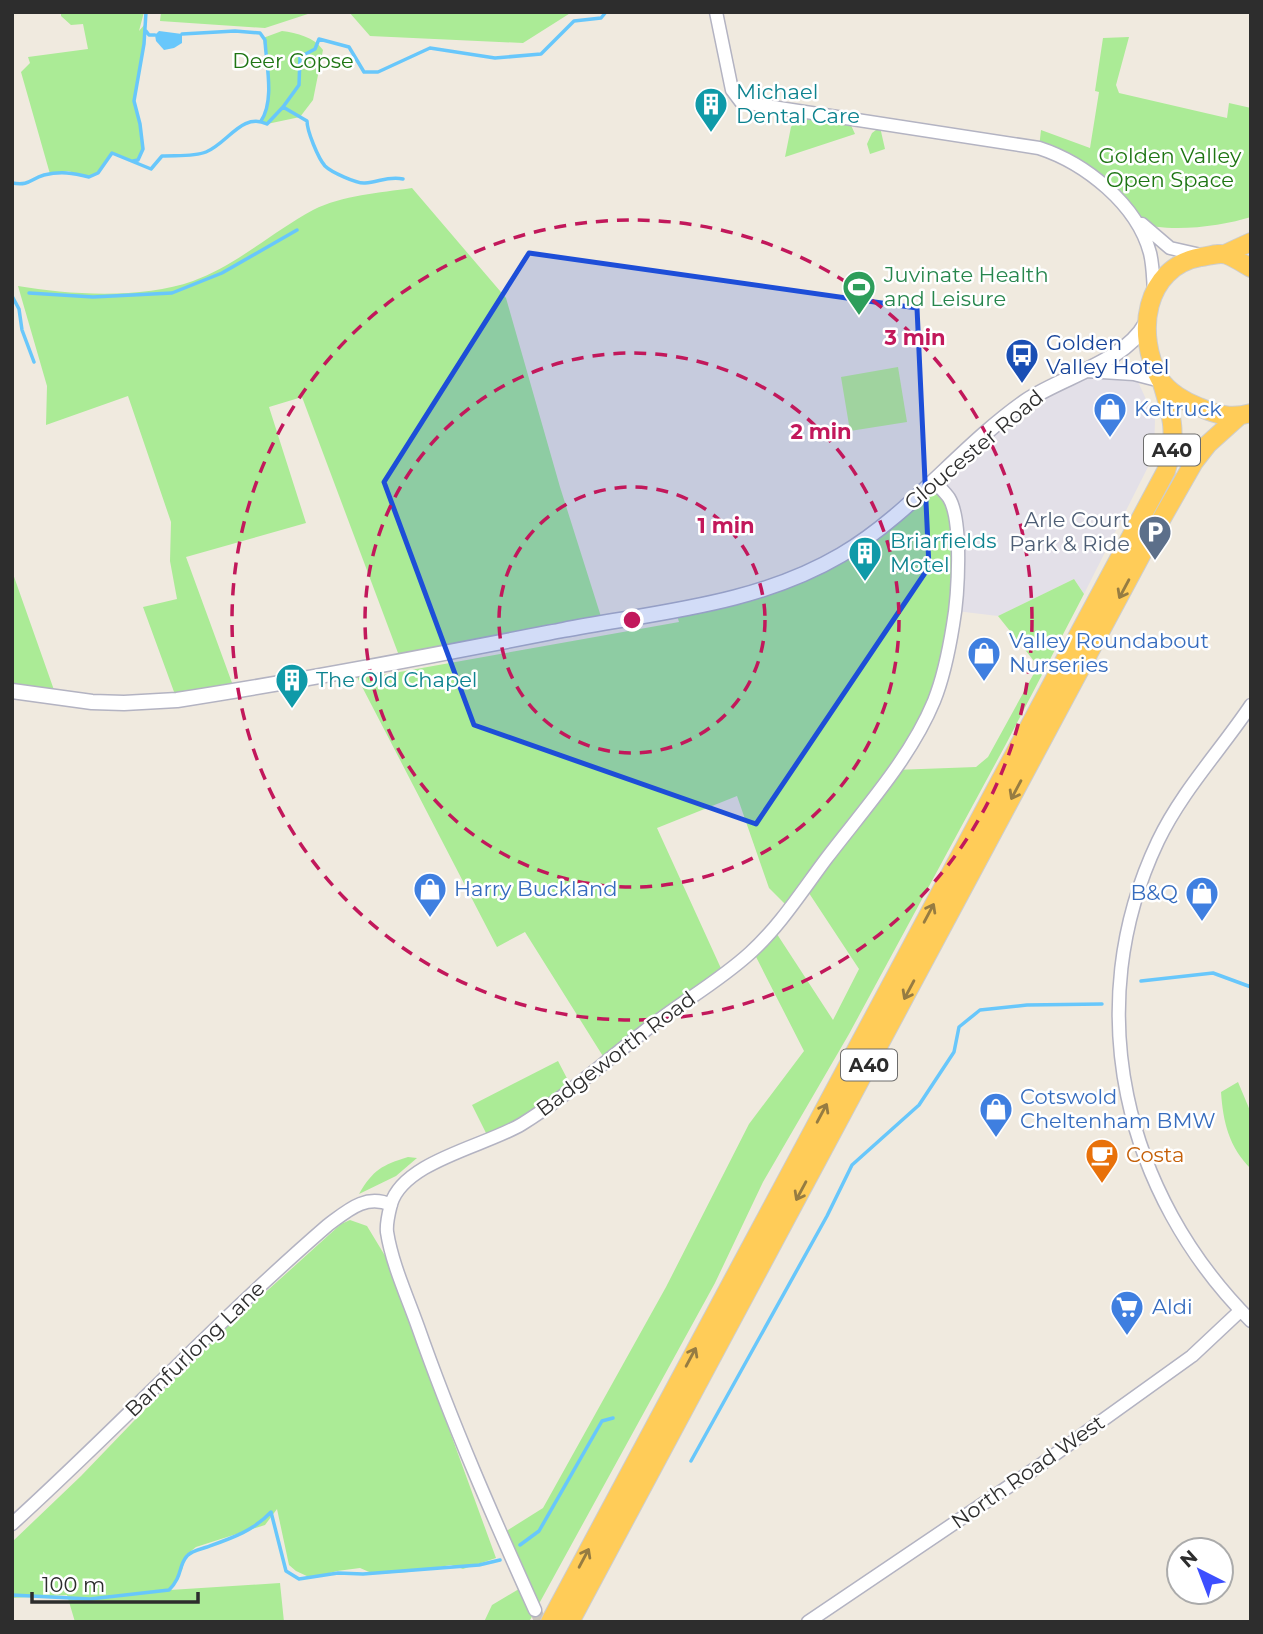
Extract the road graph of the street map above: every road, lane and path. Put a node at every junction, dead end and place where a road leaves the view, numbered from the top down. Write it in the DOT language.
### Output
graph roads {
  1 [pos="716,12"];
  2 [pos="1136,221"];
  3 [pos="1251,242"];
  4 [pos="1216,255"];
  5 [pos="1251,268"];
  6 [pos="1154,291"];
  7 [pos="1146,323"];
  8 [pos="1083,370"];
  9 [pos="1161,380"];
  10 [pos="1244,415"];
  11 [pos="935,482"];
  12 [pos="12,691"];
  13 [pos="1251,705"];
  14 [pos="1251,718"];
  15 [pos="1228,739"];
  16 [pos="391,1205"];
  17 [pos="1240,1311"];
  18 [pos="1251,1321"];
  19 [pos="12,1524"];
  20 [pos="545,1617"];
  21 [pos="570,1622"];
  22 [pos="808,1622"];
  1 -- 2 [label="street"];
  2 -- 4 [label="street"];
  2 -- 6 [label="street"];
  3 -- 4 [label="highway"];
  4 -- 5 [label="highway"];
  4 -- 6 [label="highway"];
  6 -- 7 [label="highway"];
  7 -- 8 [label="main road, Gloucester Road"];
  7 -- 9 [label="highway"];
  8 -- 9 [label="main road"];
  8 -- 11 [label="main road, Gloucester Road"];
  9 -- 10 [label="highway"];
  20 -- 9 [label="highway, A40, one-way"];
  10 -- 21 [label="highway, A40, one-way"];
  11 -- 12 [label="main road, Gloucester Road"];
  11 -- 16 [label="street, Badgeworth Road"];
  13 -- 15 [label="street"];
  14 -- 15 [label="street"];
  15 -- 17 [label="street"];
  16 -- 19 [label="street, Bamfurlong Lane"];
  16 -- 20 [label="street"];
  17 -- 18 [label="street"];
  17 -- 22 [label="street, North Road West"];
}
